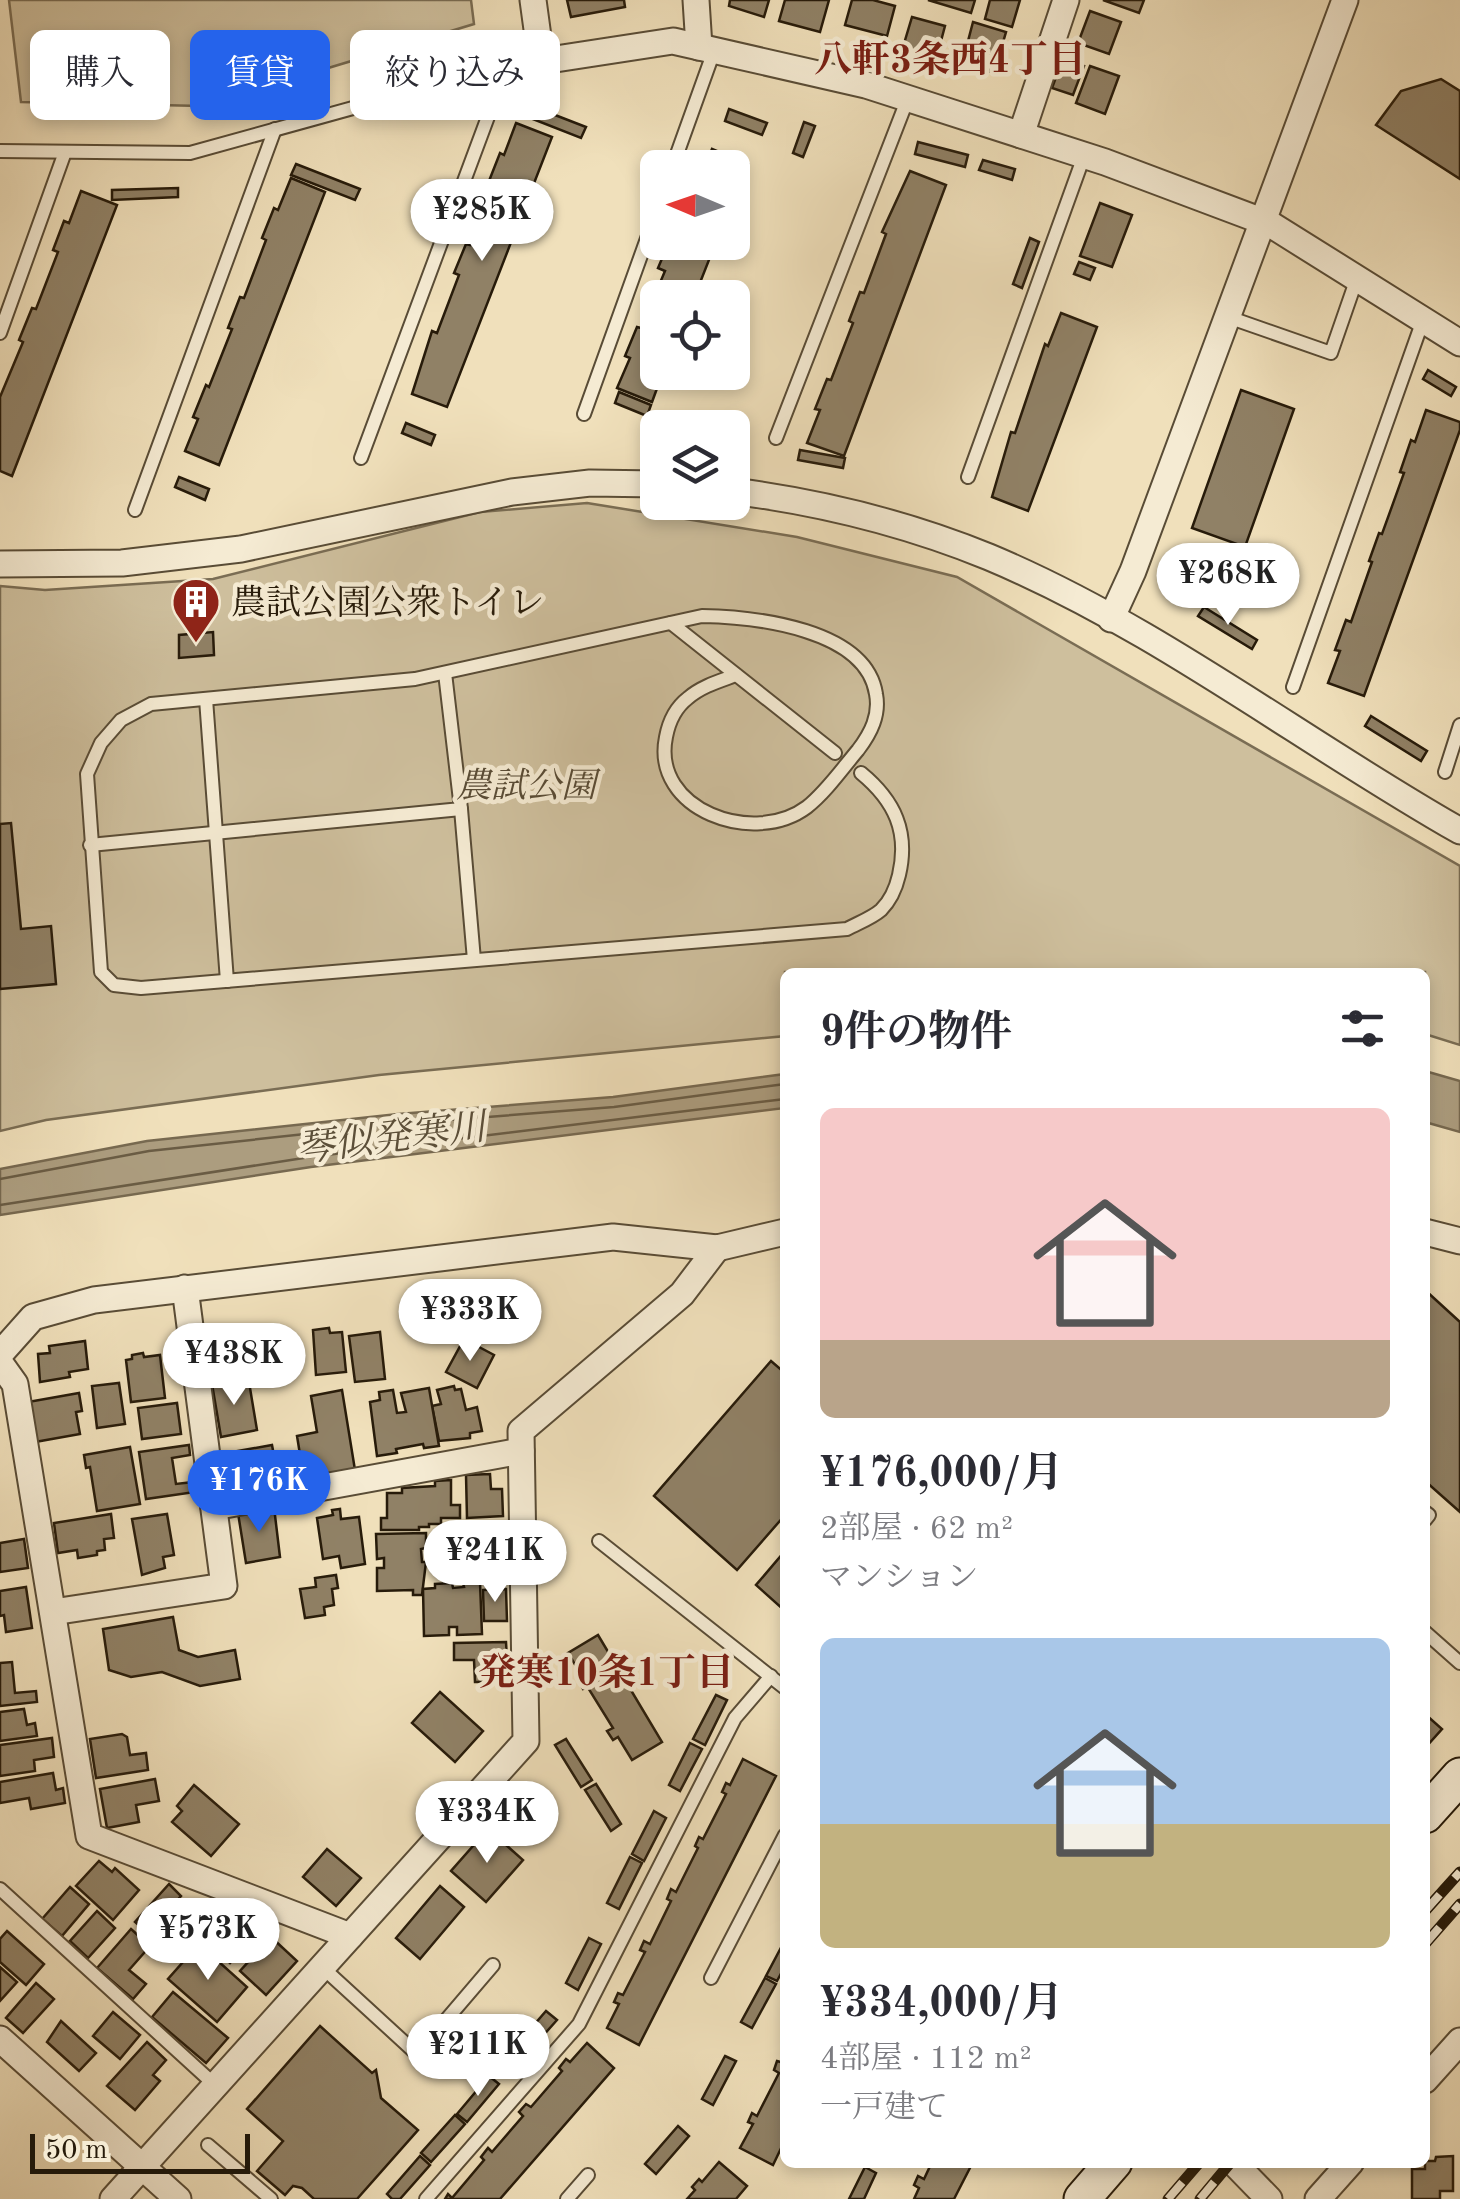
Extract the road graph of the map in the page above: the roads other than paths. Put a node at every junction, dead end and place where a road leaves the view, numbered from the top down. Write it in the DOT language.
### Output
graph roads {
  1 [pos="534,0"];
  2 [pos="696,0"];
  3 [pos="1066,0"];
  4 [pos="1345,0"];
  5 [pos="537,30"];
  6 [pos="706,49"];
  7 [pos="560,58"];
  8 [pos="908,98"];
  9 [pos="350,109"];
  10 [pos="488,120"];
  11 [pos="275,129"];
  12 [pos="1021,135"];
  13 [pos="677,150"];
  14 [pos="0,152"];
  15 [pos="65,152"];
  16 [pos="1084,156"];
  17 [pos="1262,221"];
  18 [pos="640,258"];
  19 [pos="1357,278"];
  20 [pos="1228,317"];
  21 [pos="1423,320"];
  22 [pos="0,333"];
  23 [pos="1460,343"];
  24 [pos="584,414"];
  25 [pos="776,438"];
  26 [pos="361,458"];
  27 [pos="968,477"];
  28 [pos="640,484"];
  29 [pos="750,493"];
  30 [pos="135,510"];
  31 [pos="0,564"];
  32 [pos="1111,620"];
  33 [pos="671,623"];
  34 [pos="445,673"];
  35 [pos="736,674"];
  36 [pos="1294,687"];
  37 [pos="206,699"];
  38 [pos="1460,726"];
  39 [pos="835,753"];
  40 [pos="1445,772"];
  41 [pos="861,773"];
  42 [pos="460,809"];
  43 [pos="1460,831"];
  44 [pos="216,833"];
  45 [pos="90,845"];
  46 [pos="474,960"];
  47 [pos="227,981"];
  48 [pos="780,1233"];
  49 [pos="1430,1233"];
  50 [pos="1460,1241"];
  51 [pos="716,1248"];
  52 [pos="185,1288"];
  53 [pos="0,1354"];
  54 [pos="0,1363"];
  55 [pos="522,1450"];
  56 [pos="214,1507"];
  57 [pos="598,1540"];
  58 [pos="52,1612"];
  59 [pos="1430,1636"];
  60 [pos="1460,1663"];
  61 [pos="771,1676"];
  62 [pos="780,1684"];
  63 [pos="1460,1776"];
  64 [pos="1430,1810"];
  65 [pos="780,1844"];
  66 [pos="0,1890"];
  67 [pos="350,1936"];
  68 [pos="493,1965"];
  69 [pos="322,1966"];
  70 [pos="711,1978"];
  71 [pos="0,2040"];
  72 [pos="1460,2041"];
  73 [pos="1430,2074"];
  74 [pos="215,2085"];
  75 [pos="208,2144"];
  76 [pos="142,2167"];
  77 [pos="1109,2168"];
  78 [pos="1239,2168"];
  79 [pos="1346,2168"];
  80 [pos="588,2175"];
  81 [pos="112,2199"];
  82 [pos="178,2199"];
  83 [pos="271,2199"];
  84 [pos="426,2199"];
  85 [pos="567,2199"];
  86 [pos="1082,2199"];
  87 [pos="1270,2199"];
  88 [pos="1318,2199"];
  1 -- 5 [label="street"];
  2 -- 6 [label="street"];
  3 -- 12 [label="street"];
  4 -- 17 [label="street"];
  6 -- 7 [label="street"];
  6 -- 8 [label="street"];
  6 -- 13 [label="lane"];
  8 -- 12 [label="street"];
  8 -- 25 [label="lane"];
  9 -- 11 [label="lane"];
  10 -- 26 [label="lane"];
  11 -- 15 [label="lane"];
  11 -- 30 [label="lane"];
  12 -- 16 [label="street"];
  14 -- 15 [label="lane"];
  15 -- 22 [label="lane"];
  16 -- 17 [label="street"];
  16 -- 27 [label="lane"];
  17 -- 19 [label="street"];
  17 -- 20 [label="street"];
  18 -- 24 [label="lane"];
  19 -- 20 [label="lane"];
  19 -- 21 [label="street"];
  20 -- 32 [label="street"];
  21 -- 23 [label="street"];
  21 -- 36 [label="lane"];
  28 -- 31 [label="street"];
  29 -- 32 [label="street"];
  32 -- 43 [label="street"];
  33 -- 34 [label="lane"];
  33 -- 35 [label="lane"];
  33 -- 35 [label="lane"];
  34 -- 37 [label="lane"];
  34 -- 42 [label="lane"];
  35 -- 39 [label="lane"];
  37 -- 44 [label="lane"];
  37 -- 45 [label="lane"];
  38 -- 40 [label="lane"];
  41 -- 46 [label="lane"];
  42 -- 44 [label="lane"];
  42 -- 46 [label="lane"];
  44 -- 45 [label="lane"];
  44 -- 47 [label="lane"];
  45 -- 47 [label="lane"];
  46 -- 47 [label="lane"];
  48 -- 51 [label="street"];
  49 -- 50 [label="street"];
  51 -- 52 [label="street"];
  51 -- 55 [label="street"];
  52 -- 53 [label="street"];
  52 -- 56 [label="street"];
  54 -- 58 [label="street"];
  55 -- 56 [label="street"];
  55 -- 67 [label="street"];
  56 -- 58 [label="street"];
  57 -- 61 [label="lane"];
  58 -- 67 [label="street"];
  59 -- 60 [label="lane"];
  61 -- 62 [label="lane"];
  61 -- 84 [label="lane"];
  63 -- 64 [label="street"];
  65 -- 70 [label="lane"];
  66 -- 74 [label="lane"];
  67 -- 69 [label="street"];
  68 -- 69 [label="lane"];
  69 -- 74 [label="street"];
  71 -- 76 [label="street"];
  72 -- 73 [label="street"];
  74 -- 76 [label="street"];
  75 -- 83 [label="lane"];
  76 -- 81 [label="street"];
  76 -- 82 [label="street"];
  77 -- 86 [label="street"];
  78 -- 87 [label="street"];
  79 -- 88 [label="street"];
  80 -- 85 [label="lane"];
}
